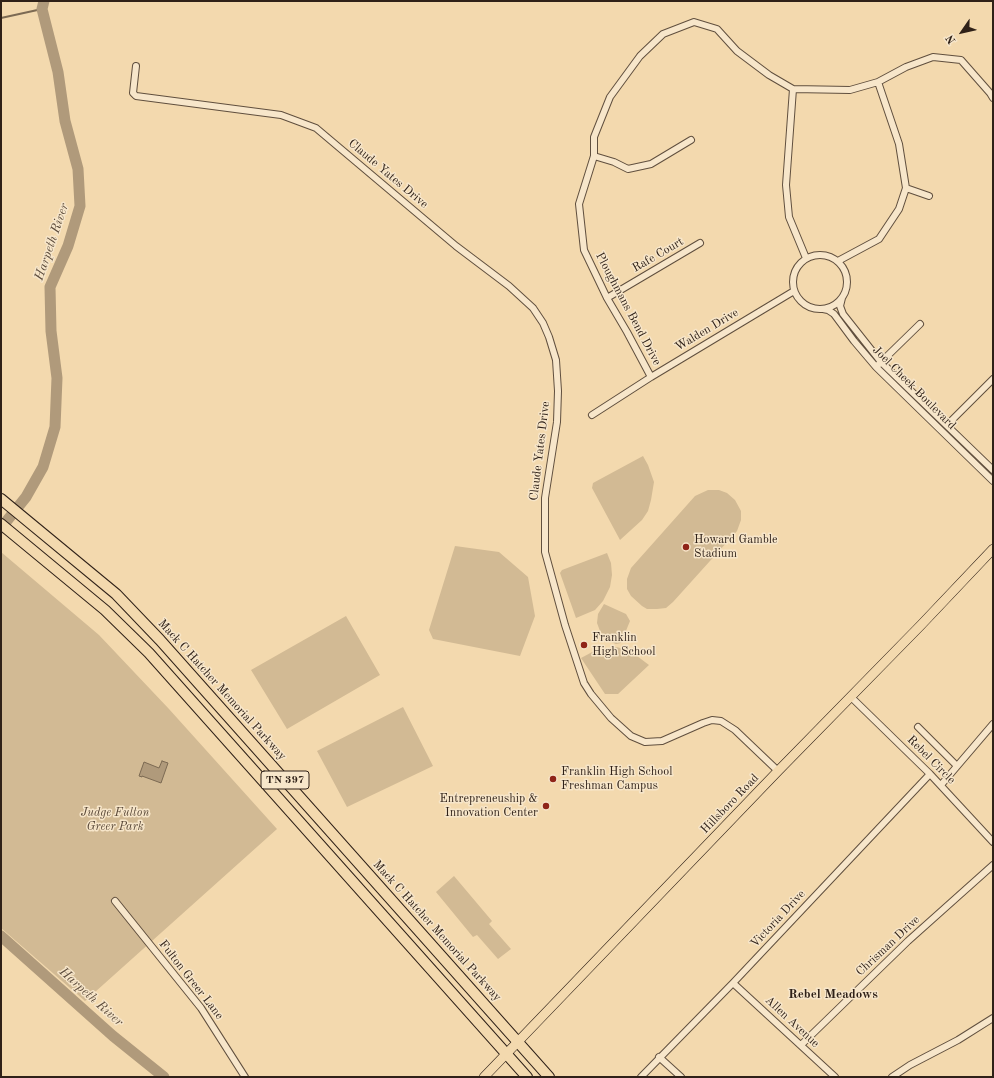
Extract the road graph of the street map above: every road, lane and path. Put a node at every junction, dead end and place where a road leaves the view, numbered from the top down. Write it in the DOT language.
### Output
graph roads {
  1 [pos="136,66"];
  2 [pos="878,82"];
  3 [pos="793,89"];
  4 [pos="993,98"];
  5 [pos="691,140"];
  6 [pos="594,156"];
  7 [pos="906,188"];
  8 [pos="929,196"];
  9 [pos="700,243"];
  10 [pos="806,258"];
  11 [pos="838,261"];
  12 [pos="794,291"];
  13 [pos="607,298"];
  14 [pos="842,298"];
  15 [pos="823,309"];
  16 [pos="920,324"];
  17 [pos="881,362"];
  18 [pos="876,367"];
  19 [pos="651,377"];
  20 [pos="993,379"];
  21 [pos="592,415"];
  22 [pos="947,425"];
  23 [pos="993,470"];
  24 [pos="993,481"];
  25 [pos="1,498"];
  26 [pos="1,524"];
  27 [pos="993,549"];
  28 [pos="851,697"];
  29 [pos="993,724"];
  30 [pos="918,727"];
  31 [pos="957,766"];
  32 [pos="778,771"];
  33 [pos="930,774"];
  34 [pos="941,785"];
  35 [pos="993,842"];
  36 [pos="993,865"];
  37 [pos="115,901"];
  38 [pos="733,983"];
  39 [pos="993,1018"];
  40 [pos="518,1042"];
  41 [pos="801,1045"];
  42 [pos="506,1054"];
  43 [pos="660,1057"];
  44 [pos="245,1077"];
  45 [pos="484,1077"];
  46 [pos="527,1077"];
  47 [pos="550,1077"];
  48 [pos="641,1077"];
  49 [pos="680,1077"];
  50 [pos="835,1077"];
  51 [pos="892,1077"];
  1 -- 32 [label="street, Claude Yates Drive"];
  2 -- 3 [label="street, Ploughmans Bend Drive"];
  2 -- 4 [label="street, Ploughmans Bend Drive"];
  2 -- 7 [label="street"];
  3 -- 6 [label="street, Ploughmans Bend Drive"];
  3 -- 10 [label="street"];
  5 -- 6 [label="street"];
  6 -- 13 [label="street, Ploughmans Bend Drive"];
  7 -- 8 [label="street"];
  7 -- 11 [label="street"];
  9 -- 13 [label="street, Rafe Court"];
  10 -- 11 [label="street"];
  10 -- 12 [label="street"];
  11 -- 14 [label="street"];
  12 -- 15 [label="street"];
  12 -- 19 [label="street, Walden Drive"];
  13 -- 19 [label="street, Ploughmans Bend Drive"];
  14 -- 15 [label="street"];
  14 -- 17 [label="street, Joel Cheek Boulevard"];
  15 -- 18 [label="street, Joel Cheek Boulevard"];
  16 -- 17 [label="street"];
  17 -- 18 [label="street"];
  17 -- 22 [label="street, Joel Cheek Boulevard"];
  18 -- 24 [label="street, Joel Cheek Boulevard"];
  19 -- 21 [label="street, Walden Drive"];
  20 -- 22 [label="street"];
  22 -- 23 [label="street, Joel Cheek Boulevard"];
  25 -- 40 [label="highway, Mack C Hatcher Memorial Parkway / TN 397"];
  26 -- 42 [label="highway, TN 397"];
  27 -- 28 [label="main road, Hillsboro Road"];
  28 -- 32 [label="main road, Hillsboro Road"];
  28 -- 33 [label="street, Rebel Circle"];
  29 -- 31 [label="street"];
  30 -- 31 [label="street"];
  31 -- 34 [label="street"];
  32 -- 40 [label="main road, Hillsboro Road"];
  33 -- 34 [label="street, Rebel Circle"];
  33 -- 38 [label="street, Victoria Drive"];
  34 -- 35 [label="street, Rebel Circle"];
  36 -- 41 [label="street, Chrisman Drive"];
  37 -- 44 [label="street, Fulton Greer Lane"];
  38 -- 41 [label="street, Allen Avenue"];
  38 -- 43 [label="street, Victoria Drive"];
  39 -- 51 [label="street"];
  40 -- 42 [label="main road, Hillsboro Road"];
  40 -- 47 [label="highway, Mack C Hatcher Memorial Parkway / TN 397"];
  41 -- 50 [label="street, Allen Avenue"];
  42 -- 45 [label="main road, Hillsboro Road"];
  42 -- 46 [label="highway, TN 397"];
  43 -- 48 [label="street, Victoria Drive"];
  43 -- 49 [label="street"];
}
